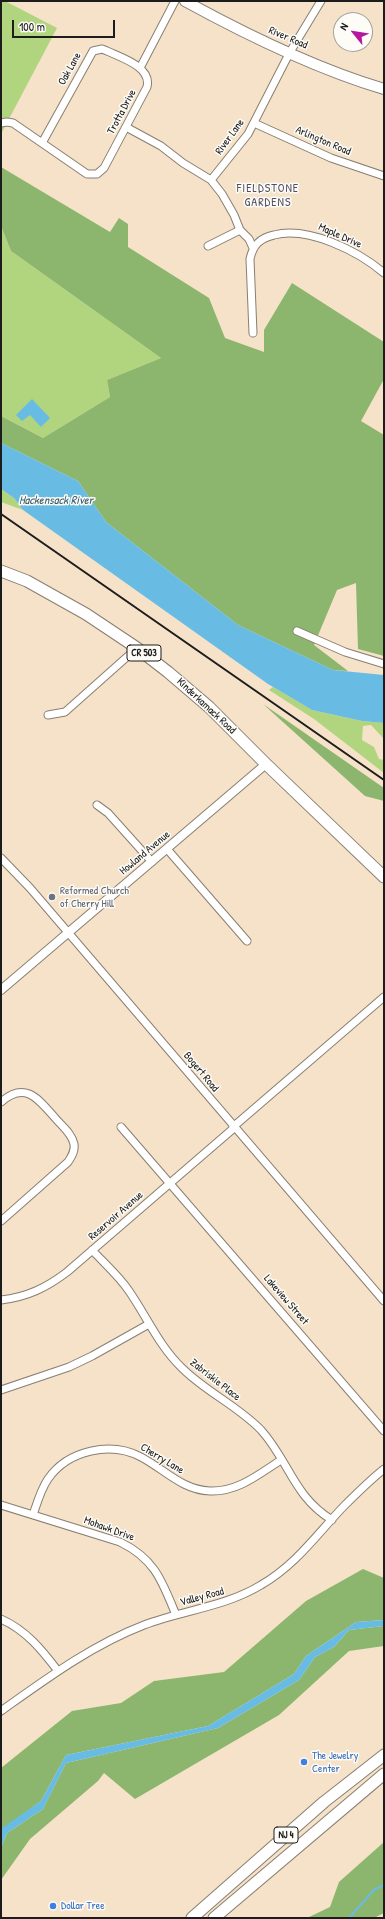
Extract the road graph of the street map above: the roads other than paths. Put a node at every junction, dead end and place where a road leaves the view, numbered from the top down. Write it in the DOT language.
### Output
graph roads {
  1 [pos="175,1"];
  2 [pos="185,1"];
  3 [pos="321,1"];
  4 [pos="290,52"];
  5 [pos="140,68"];
  6 [pos="384,89"];
  7 [pos="1,123"];
  8 [pos="254,123"];
  9 [pos="126,127"];
  10 [pos="42,143"];
  11 [pos="384,176"];
  12 [pos="211,180"];
  13 [pos="240,230"];
  14 [pos="208,246"];
  15 [pos="253,248"];
  16 [pos="384,273"];
  17 [pos="253,333"];
  18 [pos="1,571"];
  19 [pos="297,631"];
  20 [pos="137,648"];
  21 [pos="384,664"];
  22 [pos="48,715"];
  23 [pos="266,764"];
  24 [pos="97,805"];
  25 [pos="167,849"];
  26 [pos="1,858"];
  27 [pos="152,862"];
  28 [pos="384,877"];
  29 [pos="69,933"];
  30 [pos="247,940"];
  31 [pos="1,990"];
  32 [pos="384,997"];
  33 [pos="1,1102"];
  34 [pos="120,1127"];
  35 [pos="234,1127"];
  36 [pos="171,1183"];
  37 [pos="1,1221"];
  38 [pos="92,1250"];
  39 [pos="1,1300"];
  40 [pos="384,1301"];
  41 [pos="149,1324"];
  42 [pos="1,1390"];
  43 [pos="384,1431"];
  44 [pos="281,1460"];
  45 [pos="384,1468"];
  46 [pos="1,1505"];
  47 [pos="33,1515"];
  48 [pos="332,1520"];
  49 [pos="176,1615"];
  50 [pos="1,1619"];
  51 [pos="58,1671"];
  52 [pos="1,1711"];
  53 [pos="384,1756"];
  54 [pos="384,1774"];
  55 [pos="192,1918"];
  56 [pos="214,1918"];
  1 -- 5 [label="street"];
  2 -- 4 [label="main road, River Road"];
  3 -- 4 [label="street, River Lane"];
  4 -- 6 [label="main road, River Road"];
  4 -- 8 [label="street, River Lane"];
  5 -- 9 [label="street, Trotta Drive"];
  5 -- 10 [label="street, Oak Lane"];
  7 -- 10 [label="street"];
  8 -- 11 [label="street, Arlington Road"];
  8 -- 12 [label="street, River Lane"];
  9 -- 10 [label="street, Trotta Drive"];
  9 -- 12 [label="street"];
  12 -- 13 [label="street"];
  13 -- 14 [label="street"];
  13 -- 15 [label="street"];
  15 -- 16 [label="street, Maple Drive"];
  15 -- 17 [label="street"];
  18 -- 20 [label="main road, Kinderkamack Road / CR 503"];
  19 -- 21 [label="street"];
  20 -- 22 [label="street"];
  20 -- 23 [label="main road, Kinderkamack Road / CR 503"];
  23 -- 25 [label="street, Howland Avenue"];
  23 -- 28 [label="main road, Kinderkamack Road / CR 503"];
  24 -- 27 [label="street"];
  25 -- 27 [label="street, Howland Avenue"];
  25 -- 30 [label="street"];
  26 -- 29 [label="street, Bogert Road"];
  27 -- 29 [label="street, Howland Avenue"];
  29 -- 31 [label="street, Howland Avenue"];
  29 -- 35 [label="street, Bogert Road"];
  32 -- 35 [label="street, Reservoir Avenue"];
  33 -- 37 [label="street"];
  34 -- 36 [label="street, Lakeview Street"];
  35 -- 36 [label="street, Reservoir Avenue"];
  35 -- 40 [label="street, Bogert Road"];
  36 -- 38 [label="street, Reservoir Avenue"];
  36 -- 43 [label="street, Lakeview Street"];
  38 -- 39 [label="street, Reservoir Avenue"];
  38 -- 41 [label="street, Zabriskie Place"];
  41 -- 42 [label="street"];
  41 -- 44 [label="street, Zabriskie Place"];
  44 -- 47 [label="street, Cherry Lane"];
  44 -- 48 [label="street, Zabriskie Place"];
  45 -- 48 [label="street, Valley Road"];
  46 -- 47 [label="street, Mohawk Drive"];
  47 -- 49 [label="street, Mohawk Drive"];
  48 -- 49 [label="street, Valley Road"];
  49 -- 51 [label="street, Valley Road"];
  50 -- 51 [label="street"];
  51 -- 52 [label="street, Valley Road"];
  53 -- 55 [label="main road, NJ 4"];
  54 -- 56 [label="main road, NJ 4"];
}
